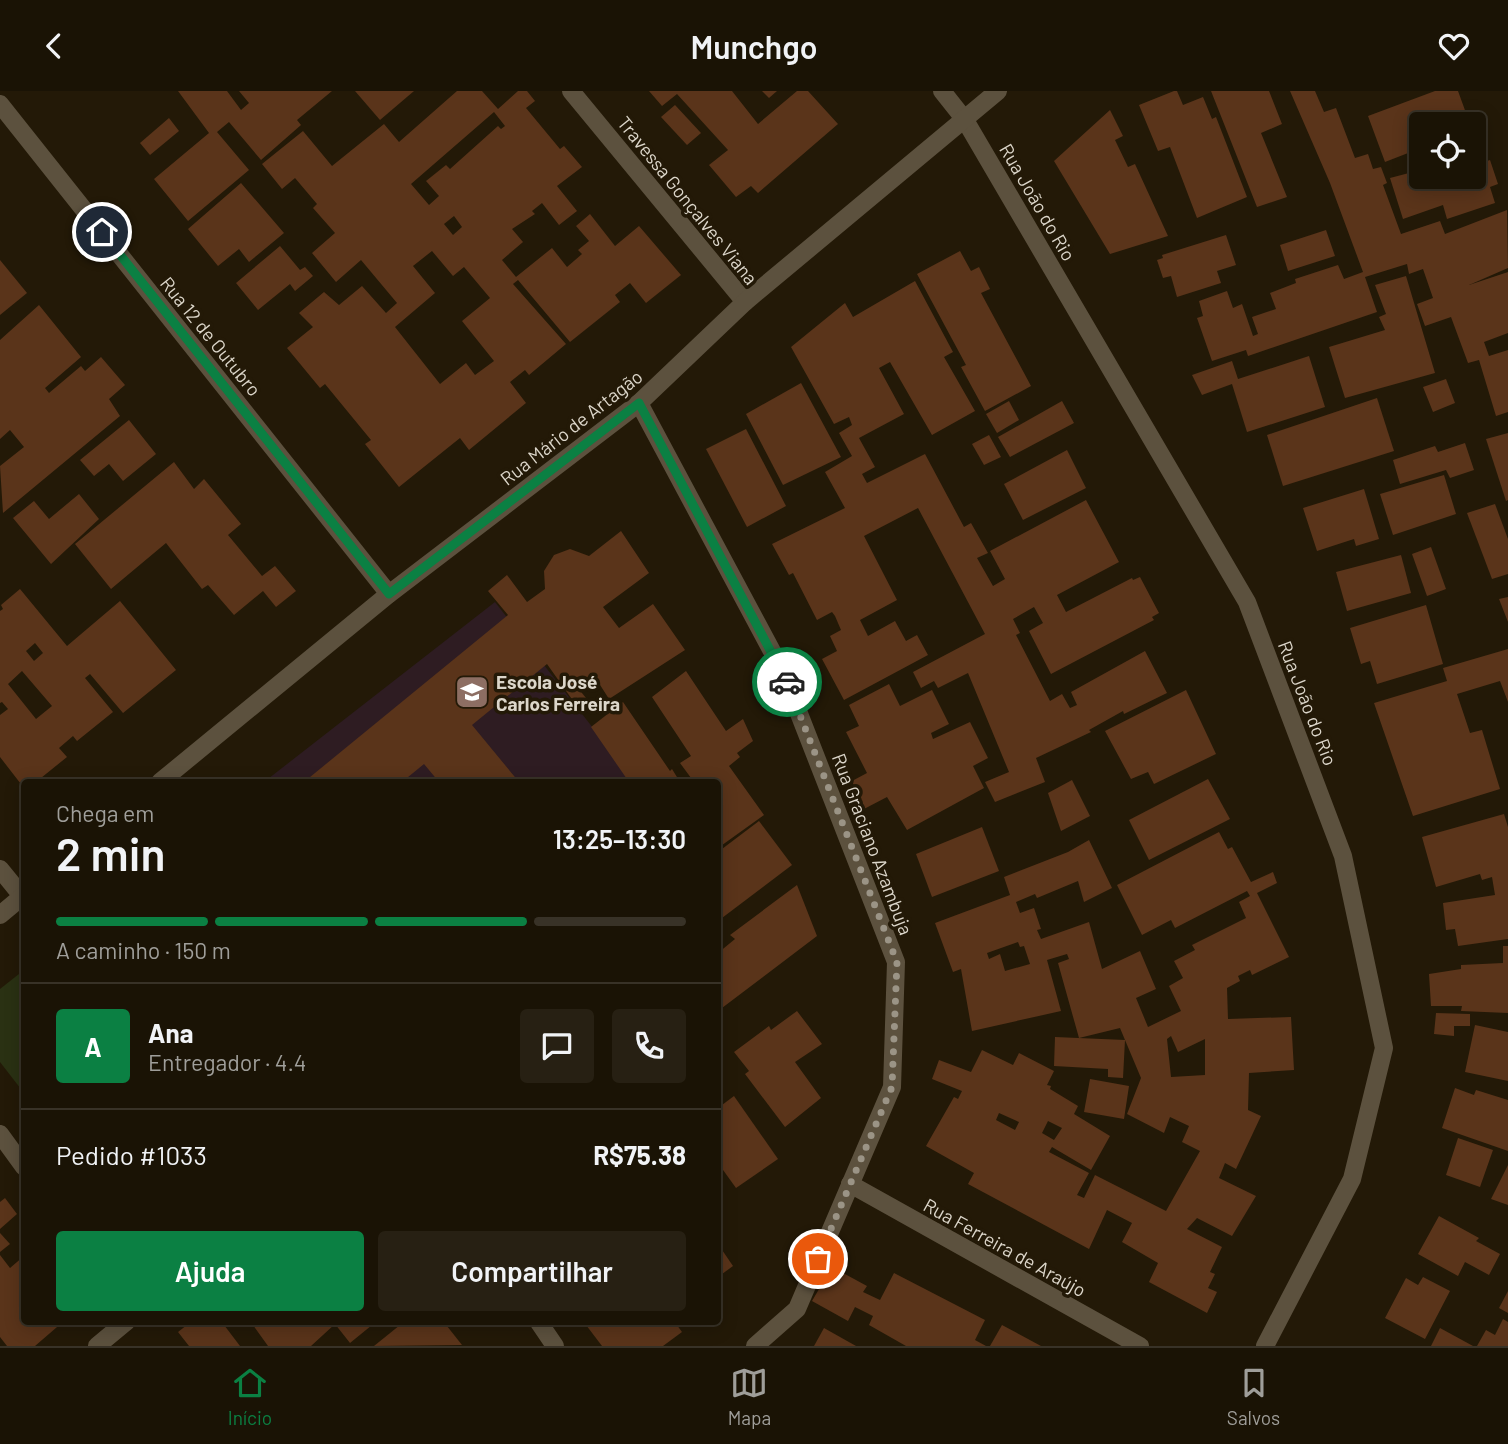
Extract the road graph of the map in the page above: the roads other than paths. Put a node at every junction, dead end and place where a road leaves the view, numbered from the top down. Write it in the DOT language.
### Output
graph roads {
  1 [pos="571,91"];
  2 [pos="942,91"];
  3 [pos="998,91"];
  4 [pos="0,104"];
  5 [pos="965,120"];
  6 [pos="745,302"];
  7 [pos="639,403"];
  8 [pos="389,594"];
  9 [pos="164,779"];
  10 [pos="0,869"];
  11 [pos="21,894"];
  12 [pos="21,898"];
  13 [pos="0,915"];
  14 [pos="0,1134"];
  15 [pos="21,1163"];
  16 [pos="850,1184"];
  17 [pos="122,1325"];
  18 [pos="541,1325"];
  19 [pos="97,1346"];
  20 [pos="555,1346"];
  21 [pos="755,1346"];
  22 [pos="1140,1346"];
  23 [pos="1265,1346"];
  1 -- 6 [label="street, Travessa Gonçalves Viana"];
  2 -- 5 [label="street, Rua João do Rio"];
  3 -- 5 [label="street, Rua Mário de Artagão"];
  4 -- 8 [label="street, Rua 12 de Outubro"];
  5 -- 6 [label="street, Rua Mário de Artagão"];
  5 -- 23 [label="street, Rua João do Rio"];
  6 -- 7 [label="street, Rua Mário de Artagão"];
  7 -- 8 [label="street, Rua Mário de Artagão"];
  7 -- 16 [label="street, Rua Graciano Azambuja"];
  8 -- 9 [label="street, Rua Mário de Artagão"];
  10 -- 11 [label="street"];
  12 -- 13 [label="street"];
  14 -- 15 [label="street"];
  16 -- 21 [label="street, Rua Graciano Azambuja"];
  16 -- 22 [label="street, Rua Ferreira de Araújo"];
  17 -- 19 [label="street"];
  18 -- 20 [label="street"];
}
